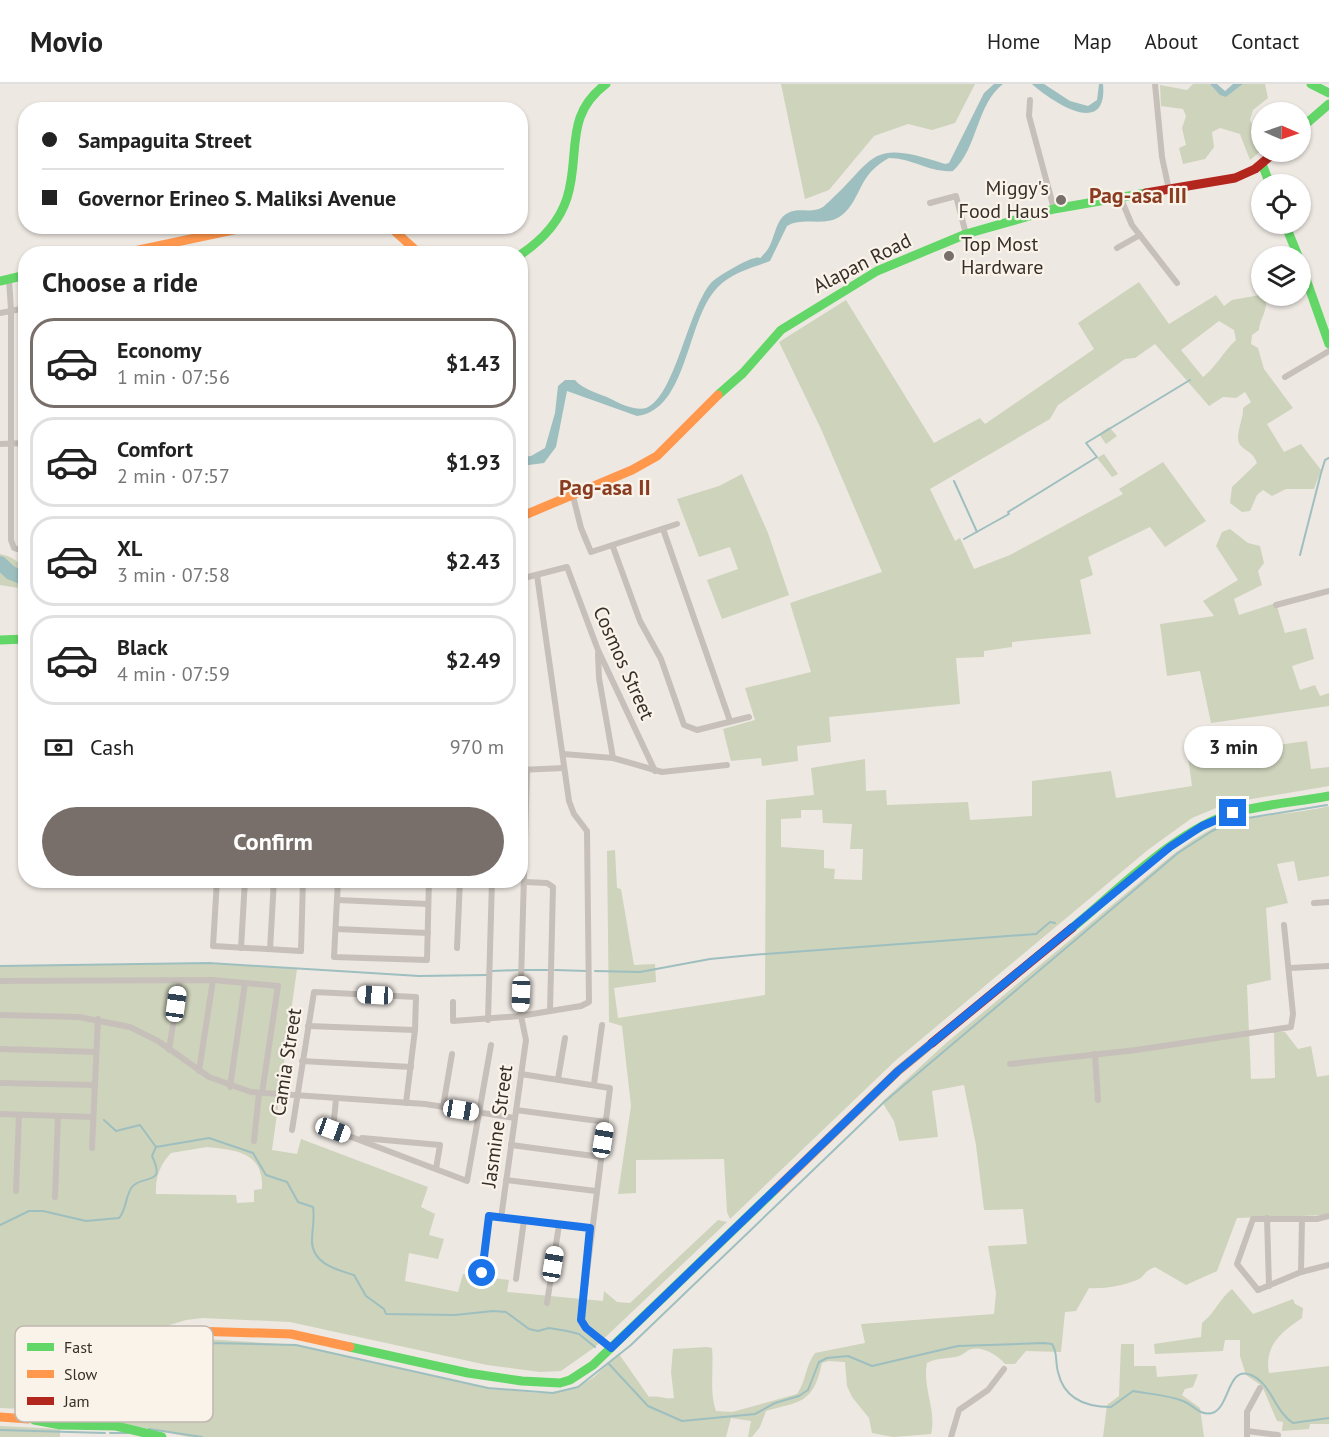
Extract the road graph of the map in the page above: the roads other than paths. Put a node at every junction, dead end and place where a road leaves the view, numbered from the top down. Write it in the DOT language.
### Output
graph roads {
  1 [pos="606,84"];
  2 [pos="1155,84"];
  3 [pos="1311,84"];
  4 [pos="1329,93"];
  5 [pos="1030,100"];
  6 [pos="1329,104"];
  7 [pos="1311,120"];
  8 [pos="1262,164"];
  9 [pos="1266,174"];
  10 [pos="1168,190"];
  11 [pos="1121,199"];
  12 [pos="930,203"];
  13 [pos="1054,209"];
  14 [pos="214,234"];
  15 [pos="398,234"];
  16 [pos="966,234"];
  17 [pos="1140,235"];
  18 [pos="158,246"];
  19 [pos="411,246"];
  20 [pos="1117,248"];
  21 [pos="528,249"];
  22 [pos="4,280"];
  23 [pos="1177,284"];
  24 [pos="1311,293"];
  25 [pos="18,309"];
  26 [pos="11,310"];
  27 [pos="0,313"];
  28 [pos="1329,344"];
  29 [pos="1329,351"];
  30 [pos="1285,377"];
  31 [pos="18,443"];
  32 [pos="0,444"];
  33 [pos="9,444"];
  34 [pos="573,496"];
  35 [pos="528,514"];
  36 [pos="676,524"];
  37 [pos="663,529"];
  38 [pos="613,547"];
  39 [pos="18,549"];
  40 [pos="537,575"];
  41 [pos="528,577"];
  42 [pos="1329,591"];
  43 [pos="1276,605"];
  44 [pos="18,639"];
  45 [pos="0,640"];
  46 [pos="598,650"];
  47 [pos="749,717"];
  48 [pos="730,721"];
  49 [pos="563,754"];
  50 [pos="613,758"];
  51 [pos="727,765"];
  52 [pos="564,768"];
  53 [pos="528,770"];
  54 [pos="655,771"];
  55 [pos="1329,796"];
  56 [pos="528,882"];
  57 [pos="217,888"];
  58 [pos="245,888"];
  59 [pos="274,888"];
  60 [pos="303,888"];
  61 [pos="338,888"];
  62 [pos="429,888"];
  63 [pos="460,888"];
  64 [pos="492,888"];
  65 [pos="525,888"];
  66 [pos="337,900"];
  67 [pos="1329,902"];
  68 [pos="1314,903"];
  69 [pos="428,904"];
  70 [pos="1284,925"];
  71 [pos="336,928"];
  72 [pos="428,933"];
  73 [pos="241,948"];
  74 [pos="457,948"];
  75 [pos="270,949"];
  76 [pos="1329,966"];
  77 [pos="1290,968"];
  78 [pos="180,980"];
  79 [pos="0,981"];
  80 [pos="213,981"];
  81 [pos="245,983"];
  82 [pos="453,1002"];
  83 [pos="550,1011"];
  84 [pos="0,1015"];
  85 [pos="521,1016"];
  86 [pos="98,1019"];
  87 [pos="488,1020"];
  88 [pos="602,1024"];
  89 [pos="308,1026"];
  90 [pos="415,1030"];
  91 [pos="565,1038"];
  92 [pos="491,1045"];
  93 [pos="0,1049"];
  94 [pos="169,1050"];
  95 [pos="96,1052"];
  96 [pos="452,1054"];
  97 [pos="1095,1054"];
  98 [pos="302,1060"];
  99 [pos="1010,1064"];
  100 [pos="411,1067"];
  101 [pos="200,1071"];
  102 [pos="521,1074"];
  103 [pos="558,1079"];
  104 [pos="0,1083"];
  105 [pos="594,1084"];
  106 [pos="95,1085"];
  107 [pos="230,1087"];
  108 [pos="261,1093"];
  109 [pos="297,1096"];
  110 [pos="336,1099"];
  111 [pos="1098,1100"];
  112 [pos="406,1103"];
  113 [pos="443,1107"];
  114 [pos="516,1110"];
  115 [pos="479,1113"];
  116 [pos="0,1114"];
  117 [pos="19,1115"];
  118 [pos="58,1116"];
  119 [pos="93,1117"];
  120 [pos="515,1118"];
  121 [pos="606,1122"];
  122 [pos="292,1130"];
  123 [pos="356,1138"];
  124 [pos="254,1142"];
  125 [pos="511,1145"];
  126 [pos="92,1148"];
  127 [pos="601,1157"];
  128 [pos="436,1169"];
  129 [pos="506,1180"];
  130 [pos="16,1191"];
  131 [pos="596,1191"];
  132 [pos="55,1197"];
  133 [pos="1329,1216"];
  134 [pos="501,1218"];
  135 [pos="1267,1218"];
  136 [pos="1302,1219"];
  137 [pos="524,1220"];
  138 [pos="559,1225"];
  139 [pos="590,1228"];
  140 [pos="1329,1265"];
  141 [pos="1301,1272"];
  142 [pos="482,1273"];
  143 [pos="516,1279"];
  144 [pos="1269,1286"];
  145 [pos="547,1303"];
  146 [pos="213,1332"];
  147 [pos="611,1348"];
  148 [pos="1004,1369"];
  149 [pos="1260,1388"];
  150 [pos="0,1417"];
  151 [pos="15,1418"];
  152 [pos="44,1422"];
  153 [pos="1247,1434"];
  154 [pos="1278,1435"];
  155 [pos="162,1437"];
  156 [pos="951,1437"];
  1 -- 21 [label="main road"];
  2 -- 10 [label="street"];
  3 -- 4 [label="main road"];
  5 -- 13 [label="street"];
  6 -- 7 [label="main road"];
  8 -- 9 [label="main road"];
  8 -- 10 [label="main road, Alapan Road"];
  10 -- 11 [label="main road, Alapan Road"];
  11 -- 13 [label="main road, Alapan Road"];
  11 -- 17 [label="street"];
  12 -- 16 [label="street"];
  13 -- 16 [label="main road, Alapan Road"];
  14 -- 18 [label="main road"];
  15 -- 19 [label="main road"];
  16 -- 34 [label="main road, Alapan Road"];
  17 -- 20 [label="street"];
  17 -- 23 [label="street"];
  22 -- 26 [label="street"];
  24 -- 28 [label="main road"];
  25 -- 26 [label="street"];
  26 -- 27 [label="street"];
  26 -- 33 [label="street"];
  29 -- 30 [label="street"];
  31 -- 33 [label="street"];
  32 -- 33 [label="street"];
  33 -- 39 [label="street"];
  34 -- 35 [label="main road, Alapan Road"];
  34 -- 38 [label="street"];
  36 -- 37 [label="street"];
  37 -- 38 [label="street"];
  37 -- 48 [label="street"];
  38 -- 48 [label="street"];
  40 -- 41 [label="street"];
  40 -- 46 [label="street, Cosmos Street"];
  40 -- 49 [label="street"];
  42 -- 43 [label="street"];
  44 -- 45 [label="main road"];
  46 -- 50 [label="street"];
  46 -- 54 [label="street, Cosmos Street"];
  47 -- 48 [label="street"];
  49 -- 50 [label="street"];
  49 -- 52 [label="street"];
  50 -- 54 [label="street"];
  51 -- 54 [label="street"];
  52 -- 53 [label="street"];
  52 -- 83 [label="street"];
  55 -- 147 [label="main road"];
  56 -- 83 [label="street"];
  57 -- 73 [label="street"];
  58 -- 73 [label="street"];
  59 -- 75 [label="street"];
  60 -- 75 [label="street"];
  61 -- 66 [label="street"];
  62 -- 69 [label="street"];
  63 -- 74 [label="street"];
  64 -- 87 [label="street"];
  65 -- 85 [label="street, Jasmine Street"];
  66 -- 69 [label="street"];
  66 -- 71 [label="street"];
  67 -- 68 [label="street"];
  69 -- 72 [label="street"];
  70 -- 77 [label="street"];
  71 -- 72 [label="street"];
  71 -- 72 [label="street"];
  73 -- 75 [label="street"];
  76 -- 77 [label="street"];
  77 -- 97 [label="street"];
  78 -- 79 [label="street"];
  78 -- 80 [label="street"];
  78 -- 94 [label="street"];
  80 -- 81 [label="street"];
  80 -- 101 [label="street"];
  81 -- 107 [label="street"];
  81 -- 108 [label="street"];
  82 -- 87 [label="street"];
  83 -- 85 [label="street"];
  84 -- 86 [label="street"];
  85 -- 87 [label="street"];
  85 -- 102 [label="street, Jasmine Street"];
  86 -- 94 [label="street"];
  86 -- 95 [label="street"];
  88 -- 105 [label="street"];
  89 -- 90 [label="street"];
  89 -- 90 [label="street, Camia Street"];
  89 -- 98 [label="street, Camia Street"];
  90 -- 100 [label="street"];
  91 -- 103 [label="street"];
  92 -- 115 [label="street"];
  93 -- 95 [label="street"];
  94 -- 101 [label="street"];
  95 -- 106 [label="street"];
  96 -- 113 [label="street"];
  97 -- 99 [label="street"];
  97 -- 111 [label="street"];
  98 -- 100 [label="street"];
  98 -- 109 [label="street, Camia Street"];
  100 -- 112 [label="street"];
  101 -- 107 [label="street"];
  102 -- 103 [label="street"];
  102 -- 114 [label="street, Jasmine Street"];
  103 -- 105 [label="street"];
  104 -- 106 [label="street"];
  105 -- 121 [label="street"];
  106 -- 119 [label="street"];
  107 -- 108 [label="street"];
  108 -- 109 [label="street"];
  108 -- 124 [label="street"];
  109 -- 110 [label="street"];
  109 -- 122 [label="street, Camia Street"];
  110 -- 112 [label="street"];
  110 -- 123 [label="street"];
  112 -- 113 [label="street"];
  113 -- 115 [label="street"];
  114 -- 120 [label="street, Jasmine Street"];
  114 -- 121 [label="street"];
  115 -- 120 [label="street"];
  115 -- 128 [label="street"];
  116 -- 117 [label="street"];
  117 -- 118 [label="street"];
  117 -- 130 [label="street"];
  118 -- 119 [label="street"];
  118 -- 132 [label="street"];
  119 -- 126 [label="street"];
  120 -- 125 [label="street, Jasmine Street"];
  121 -- 127 [label="street"];
  123 -- 128 [label="street"];
  123 -- 128 [label="street"];
  125 -- 127 [label="street"];
  125 -- 129 [label="street, Jasmine Street"];
  127 -- 131 [label="street"];
  129 -- 131 [label="street"];
  129 -- 134 [label="street, Jasmine Street"];
  131 -- 139 [label="street"];
  133 -- 136 [label="street"];
  134 -- 137 [label="street"];
  134 -- 142 [label="street"];
  135 -- 136 [label="street"];
  135 -- 144 [label="street"];
  135 -- 144 [label="street"];
  136 -- 141 [label="street"];
  137 -- 138 [label="street"];
  137 -- 143 [label="street"];
  138 -- 139 [label="street"];
  138 -- 145 [label="street"];
  139 -- 147 [label="street"];
  140 -- 141 [label="street"];
  141 -- 144 [label="street"];
  146 -- 147 [label="main road"];
  148 -- 156 [label="street"];
  149 -- 153 [label="street"];
  150 -- 151 [label="main road"];
  152 -- 155 [label="main road"];
  153 -- 154 [label="street"];
}
